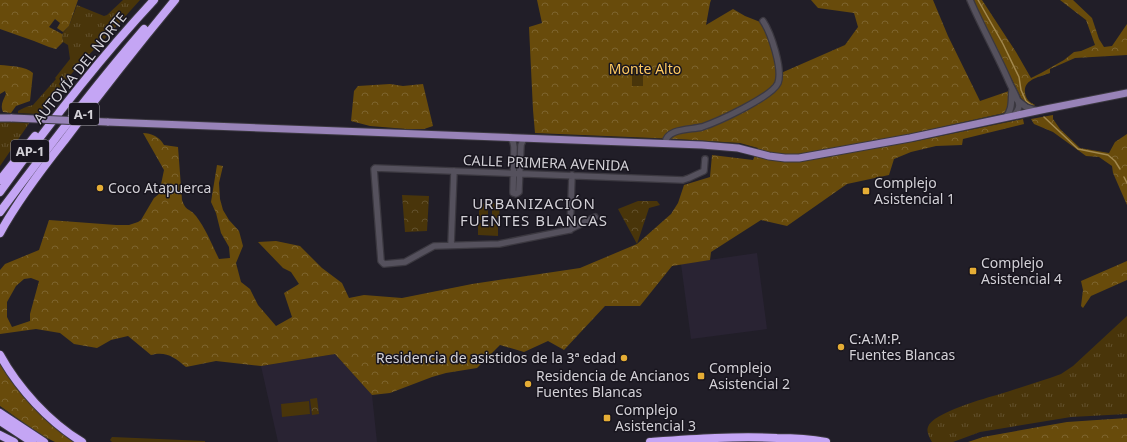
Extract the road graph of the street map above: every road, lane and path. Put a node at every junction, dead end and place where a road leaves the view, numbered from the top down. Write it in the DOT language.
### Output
graph roads {
  1 [pos="154,0"];
  2 [pos="169,0"];
  3 [pos="175,0"];
  4 [pos="970,0"];
  5 [pos="763,21"];
  6 [pos="1012,88"];
  7 [pos="1127,93"];
  8 [pos="1017,100"];
  9 [pos="1011,108"];
  10 [pos="60,110"];
  11 [pos="1040,110"];
  12 [pos="1015,115"];
  13 [pos="0,118"];
  14 [pos="1005,118"];
  15 [pos="510,137"];
  16 [pos="524,138"];
  17 [pos="665,143"];
  18 [pos="705,159"];
  19 [pos="454,171"];
  20 [pos="513,173"];
  21 [pos="520,174"];
  22 [pos="572,175"];
  23 [pos="0,180"];
  24 [pos="0,192"];
  25 [pos="0,212"];
  26 [pos="595,217"];
  27 [pos="570,230"];
  28 [pos="0,233"];
  29 [pos="451,245"];
  30 [pos="0,355"];
  31 [pos="0,413"];
  32 [pos="0,421"];
  33 [pos="0,435"];
  34 [pos="14,442"];
  35 [pos="32,442"];
  36 [pos="44,442"];
  37 [pos="82,442"];
  38 [pos="650,442"];
  39 [pos="826,442"];
  1 -- 10 [label="highway, AUTOVÍA DEL NORTE / A-1"];
  2 -- 25 [label="highway, AUTOVÍA DEL NORTE / AP-1"];
  3 -- 28 [label="highway, A-1"];
  4 -- 6 [label="street"];
  5 -- 17 [label="street"];
  6 -- 8 [label="street"];
  6 -- 9 [label="street"];
  7 -- 11 [label="main road"];
  8 -- 11 [label="street"];
  8 -- 12 [label="street"];
  9 -- 12 [label="street"];
  9 -- 14 [label="street"];
  10 -- 23 [label="highway, A-1"];
  10 -- 24 [label="highway, AUTOVÍA DEL NORTE / AP-1"];
  11 -- 12 [label="main road"];
  12 -- 14 [label="main road"];
  13 -- 15 [label="main road, bridge"];
  14 -- 17 [label="main road"];
  15 -- 16 [label="main road"];
  15 -- 20 [label="street"];
  16 -- 17 [label="main road"];
  16 -- 21 [label="street"];
  18 -- 22 [label="street, CALLE PRIMERA AVENIDA"];
  19 -- 20 [label="street, CALLE PRIMERA AVENIDA"];
  19 -- 29 [label="street"];
  19 -- 29 [label="street, CALLE PRIMERA AVENIDA"];
  20 -- 21 [label="street, CALLE PRIMERA AVENIDA"];
  20 -- 21 [label="street"];
  21 -- 22 [label="street, CALLE PRIMERA AVENIDA"];
  22 -- 27 [label="street"];
  26 -- 27 [label="street"];
  27 -- 29 [label="street"];
  30 -- 37 [label="highway"];
  31 -- 36 [label="highway"];
  32 -- 35 [label="highway"];
  33 -- 34 [label="highway"];
  38 -- 39 [label="highway"];
}
